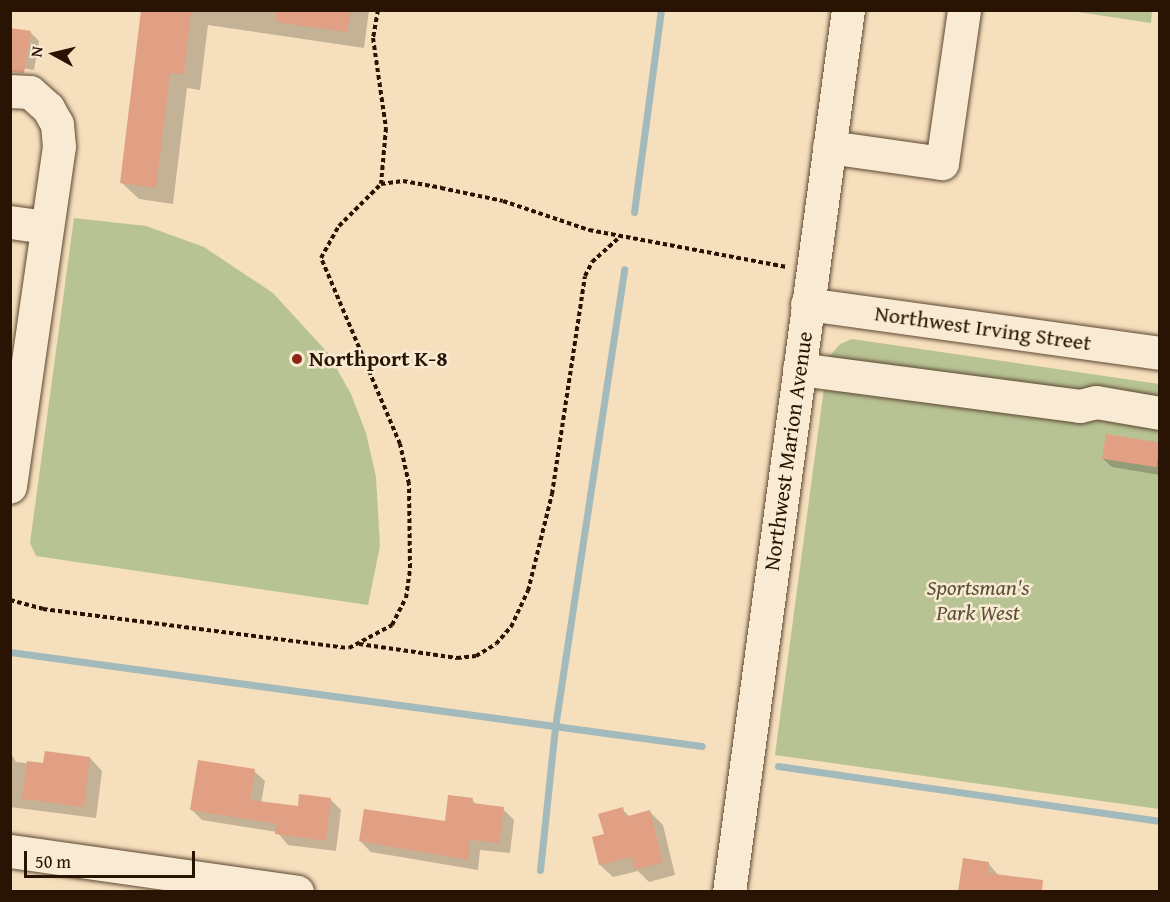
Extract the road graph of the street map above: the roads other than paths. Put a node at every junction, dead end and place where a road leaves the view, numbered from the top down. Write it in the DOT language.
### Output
graph roads {
  1 [pos="848,10"];
  2 [pos="964,10"];
  3 [pos="10,91"];
  4 [pos="829,147"];
  5 [pos="10,222"];
  6 [pos="47,227"];
  7 [pos="807,304"];
  8 [pos="1160,353"];
  9 [pos="799,369"];
  10 [pos="1160,412"];
  11 [pos="10,486"];
  12 [pos="10,850"];
  13 [pos="297,891"];
  14 [pos="729,891"];
  1 -- 4 [label="street, Northwest Marion Avenue"];
  2 -- 4 [label="street"];
  3 -- 6 [label="street"];
  4 -- 7 [label="street, Northwest Marion Avenue"];
  5 -- 6 [label="street"];
  6 -- 11 [label="street"];
  7 -- 8 [label="street, Northwest Irving Street"];
  7 -- 9 [label="street, Northwest Marion Avenue"];
  9 -- 10 [label="street"];
  9 -- 14 [label="street, Northwest Marion Avenue"];
  12 -- 13 [label="street"];
}
